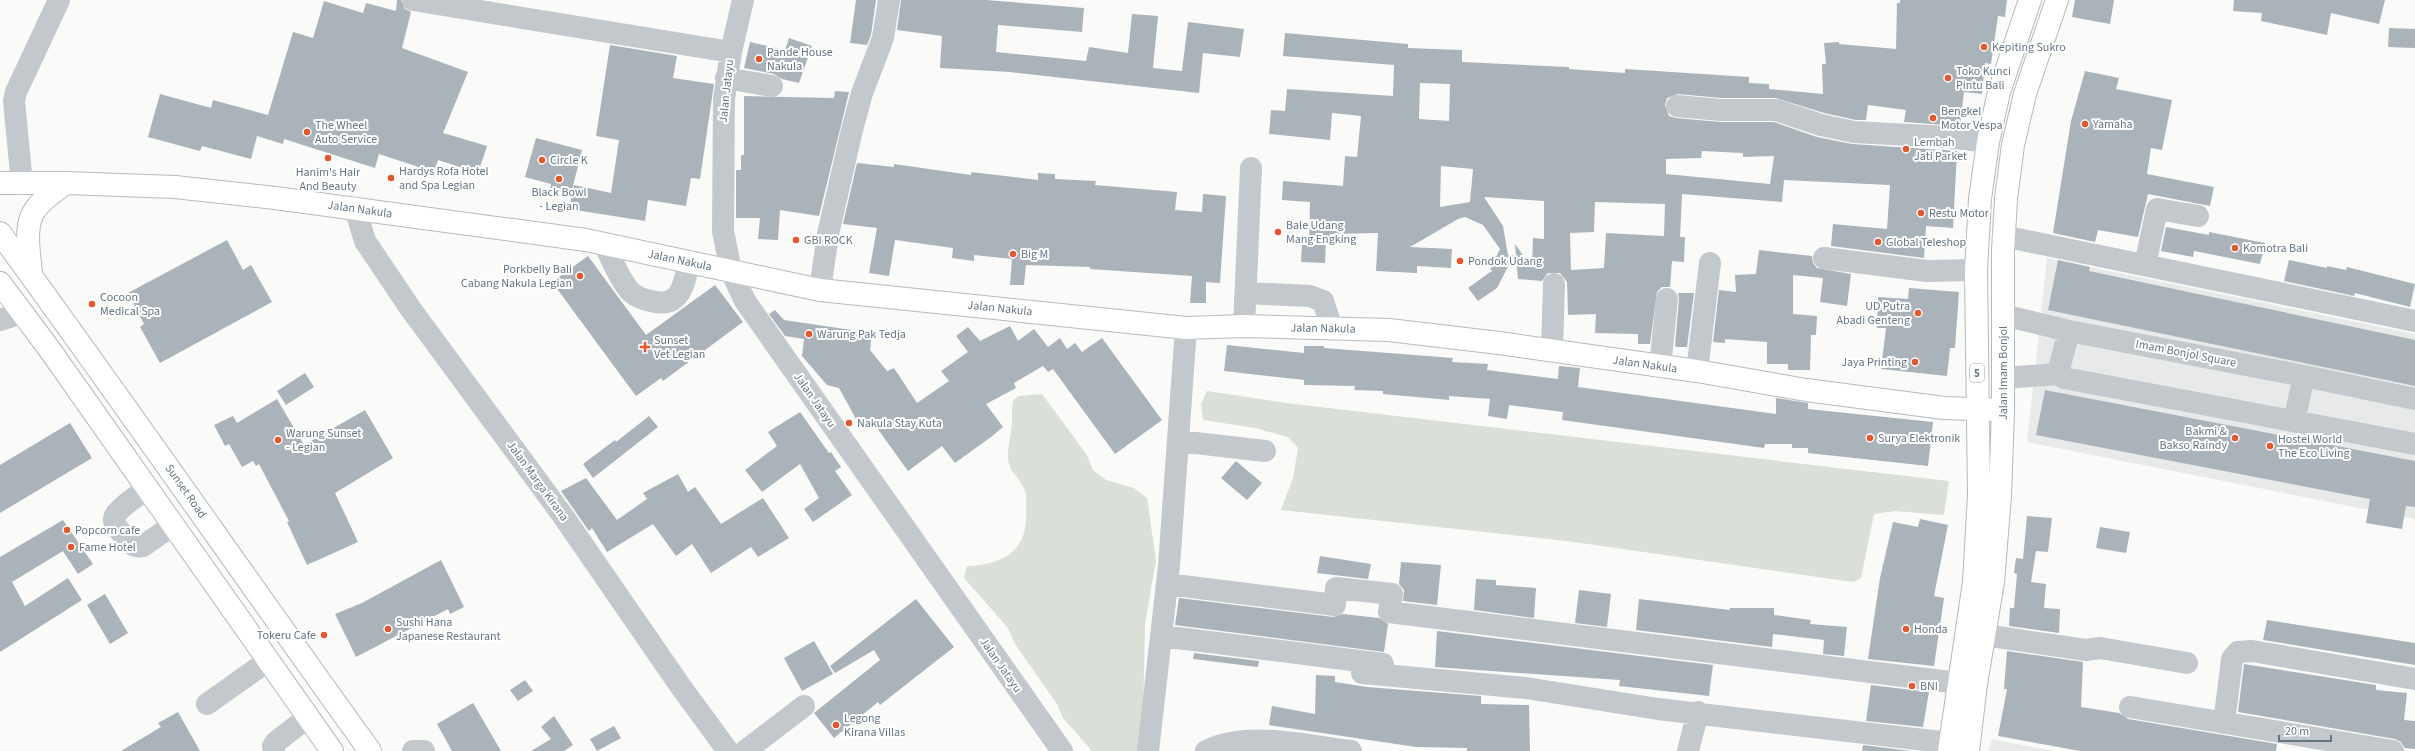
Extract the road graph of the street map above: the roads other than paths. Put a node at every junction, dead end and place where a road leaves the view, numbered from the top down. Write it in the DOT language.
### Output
graph roads {
  1 [pos="59,0"];
  2 [pos="413,0"];
  3 [pos="743,0"];
  4 [pos="889,0"];
  5 [pos="2030,0"];
  6 [pos="2057,0"];
  7 [pos="731,52"];
  8 [pos="726,78"];
  9 [pos="772,86"];
  10 [pos="1677,106"];
  11 [pos="0,128"];
  12 [pos="1988,142"];
  13 [pos="18,146"];
  14 [pos="1251,168"];
  15 [pos="0,183"];
  16 [pos="66,183"];
  17 [pos="22,184"];
  18 [pos="355,208"];
  19 [pos="2198,216"];
  20 [pos="0,233"];
  21 [pos="2004,236"];
  22 [pos="604,244"];
  23 [pos="1824,258"];
  24 [pos="689,262"];
  25 [pos="1710,263"];
  26 [pos="2145,265"];
  27 [pos="1976,270"];
  28 [pos="730,271"];
  29 [pos="31,275"];
  30 [pos="1554,284"];
  31 [pos="2,289"];
  32 [pos="820,290"];
  33 [pos="1246,293"];
  34 [pos="1667,299"];
  35 [pos="22,313"];
  36 [pos="2003,315"];
  37 [pos="0,320"];
  38 [pos="2415,322"];
  39 [pos="1244,326"];
  40 [pos="1186,328"];
  41 [pos="1332,328"];
  42 [pos="2069,331"];
  43 [pos="1552,350"];
  44 [pos="1660,367"];
  45 [pos="1697,371"];
  46 [pos="2060,374"];
  47 [pos="2304,376"];
  48 [pos="2003,378"];
  49 [pos="2415,399"];
  50 [pos="1977,409"];
  51 [pos="2003,410"];
  52 [pos="2294,421"];
  53 [pos="1178,441"];
  54 [pos="2415,444"];
  55 [pos="1265,451"];
  56 [pos="147,489"];
  57 [pos="173,525"];
  58 [pos="1167,584"];
  59 [pos="1984,635"];
  60 [pos="1162,636"];
  61 [pos="270,660"];
  62 [pos="2187,663"];
  63 [pos="1362,673"];
  64 [pos="2415,679"];
  65 [pos="1958,683"];
  66 [pos="1503,686"];
  67 [pos="207,704"];
  68 [pos="804,706"];
  69 [pos="2130,707"];
  70 [pos="1698,712"];
  71 [pos="308,717"];
  72 [pos="2224,723"];
  73 [pos="1952,747"];
  74 [pos="1212,750"];
  75 [pos="274,751"];
  76 [pos="332,751"];
  77 [pos="370,751"];
  78 [pos="414,751"];
  79 [pos="424,751"];
  80 [pos="728,751"];
  81 [pos="745,751"];
  82 [pos="1062,751"];
  83 [pos="1148,751"];
  84 [pos="1351,751"];
  85 [pos="1688,751"];
  86 [pos="2393,751"];
  1 -- 13 [label="street"];
  2 -- 7 [label="street"];
  3 -- 7 [label="street, Jalan Jatayu"];
  4 -- 32 [label="street"];
  5 -- 12 [label="main road, 5"];
  6 -- 21 [label="main road, Jalan Imam Bonjol"];
  7 -- 8 [label="street, Jalan Jatayu"];
  8 -- 9 [label="street"];
  8 -- 28 [label="street, Jalan Jatayu"];
  10 -- 12 [label="street"];
  11 -- 13 [label="street"];
  12 -- 27 [label="main road, 5"];
  13 -- 17 [label="street"];
  14 -- 33 [label="street"];
  15 -- 17 [label="main road, Jalan Nakula"];
  16 -- 17 [label="main road, Jalan Nakula"];
  16 -- 18 [label="main road, Jalan Nakula"];
  16 -- 29 [label="main road"];
  18 -- 22 [label="main road, Jalan Nakula"];
  18 -- 80 [label="street, Jalan Marga Kirana"];
  19 -- 26 [label="street"];
  20 -- 29 [label="main road, Sunset Road"];
  21 -- 26 [label="street"];
  21 -- 36 [label="main road, Jalan Imam Bonjol"];
  22 -- 24 [label="main road, Jalan Nakula"];
  22 -- 24 [label="street"];
  23 -- 27 [label="street"];
  24 -- 28 [label="main road, Jalan Nakula"];
  25 -- 45 [label="street"];
  26 -- 38 [label="street"];
  27 -- 50 [label="main road, 5"];
  28 -- 32 [label="main road, Jalan Nakula"];
  28 -- 82 [label="street, Jalan Jatayu"];
  29 -- 77 [label="main road, Sunset Road"];
  30 -- 43 [label="street"];
  31 -- 35 [label="main road"];
  32 -- 40 [label="main road, Jalan Nakula"];
  33 -- 39 [label="street"];
  33 -- 41 [label="street"];
  34 -- 44 [label="street"];
  35 -- 37 [label="street"];
  35 -- 56 [label="main road"];
  36 -- 42 [label="street, Imam Bonjol Square"];
  36 -- 48 [label="main road, Jalan Imam Bonjol"];
  39 -- 40 [label="main road, Jalan Nakula"];
  39 -- 41 [label="main road, Jalan Nakula"];
  40 -- 53 [label="street"];
  41 -- 43 [label="main road, Jalan Nakula"];
  42 -- 46 [label="street"];
  42 -- 47 [label="street, Imam Bonjol Square"];
  43 -- 44 [label="main road, Jalan Nakula"];
  44 -- 45 [label="main road, Jalan Nakula"];
  45 -- 50 [label="main road, Jalan Nakula"];
  46 -- 48 [label="street"];
  46 -- 52 [label="street"];
  47 -- 49 [label="street, Imam Bonjol Square"];
  47 -- 52 [label="street"];
  48 -- 51 [label="main road, Jalan Imam Bonjol"];
  50 -- 51 [label="main road, Jalan Nakula"];
  50 -- 65 [label="main road, 5"];
  51 -- 59 [label="main road, Jalan Imam Bonjol"];
  52 -- 54 [label="street"];
  53 -- 55 [label="street"];
  53 -- 58 [label="street"];
  56 -- 57 [label="main road"];
  56 -- 57 [label="street"];
  57 -- 61 [label="main road"];
  58 -- 60 [label="street"];
  58 -- 65 [label="street"];
  59 -- 62 [label="street"];
  59 -- 73 [label="main road, Jalan Imam Bonjol"];
  60 -- 66 [label="street"];
  60 -- 83 [label="street"];
  61 -- 67 [label="street"];
  61 -- 71 [label="main road"];
  63 -- 66 [label="street"];
  64 -- 72 [label="street"];
  65 -- 73 [label="main road, 5"];
  66 -- 70 [label="street"];
  68 -- 81 [label="street"];
  69 -- 72 [label="street"];
  70 -- 73 [label="street"];
  70 -- 85 [label="street"];
  71 -- 75 [label="street"];
  71 -- 76 [label="main road"];
  72 -- 86 [label="street"];
  74 -- 84 [label="street"];
  78 -- 79 [label="street"];
}
